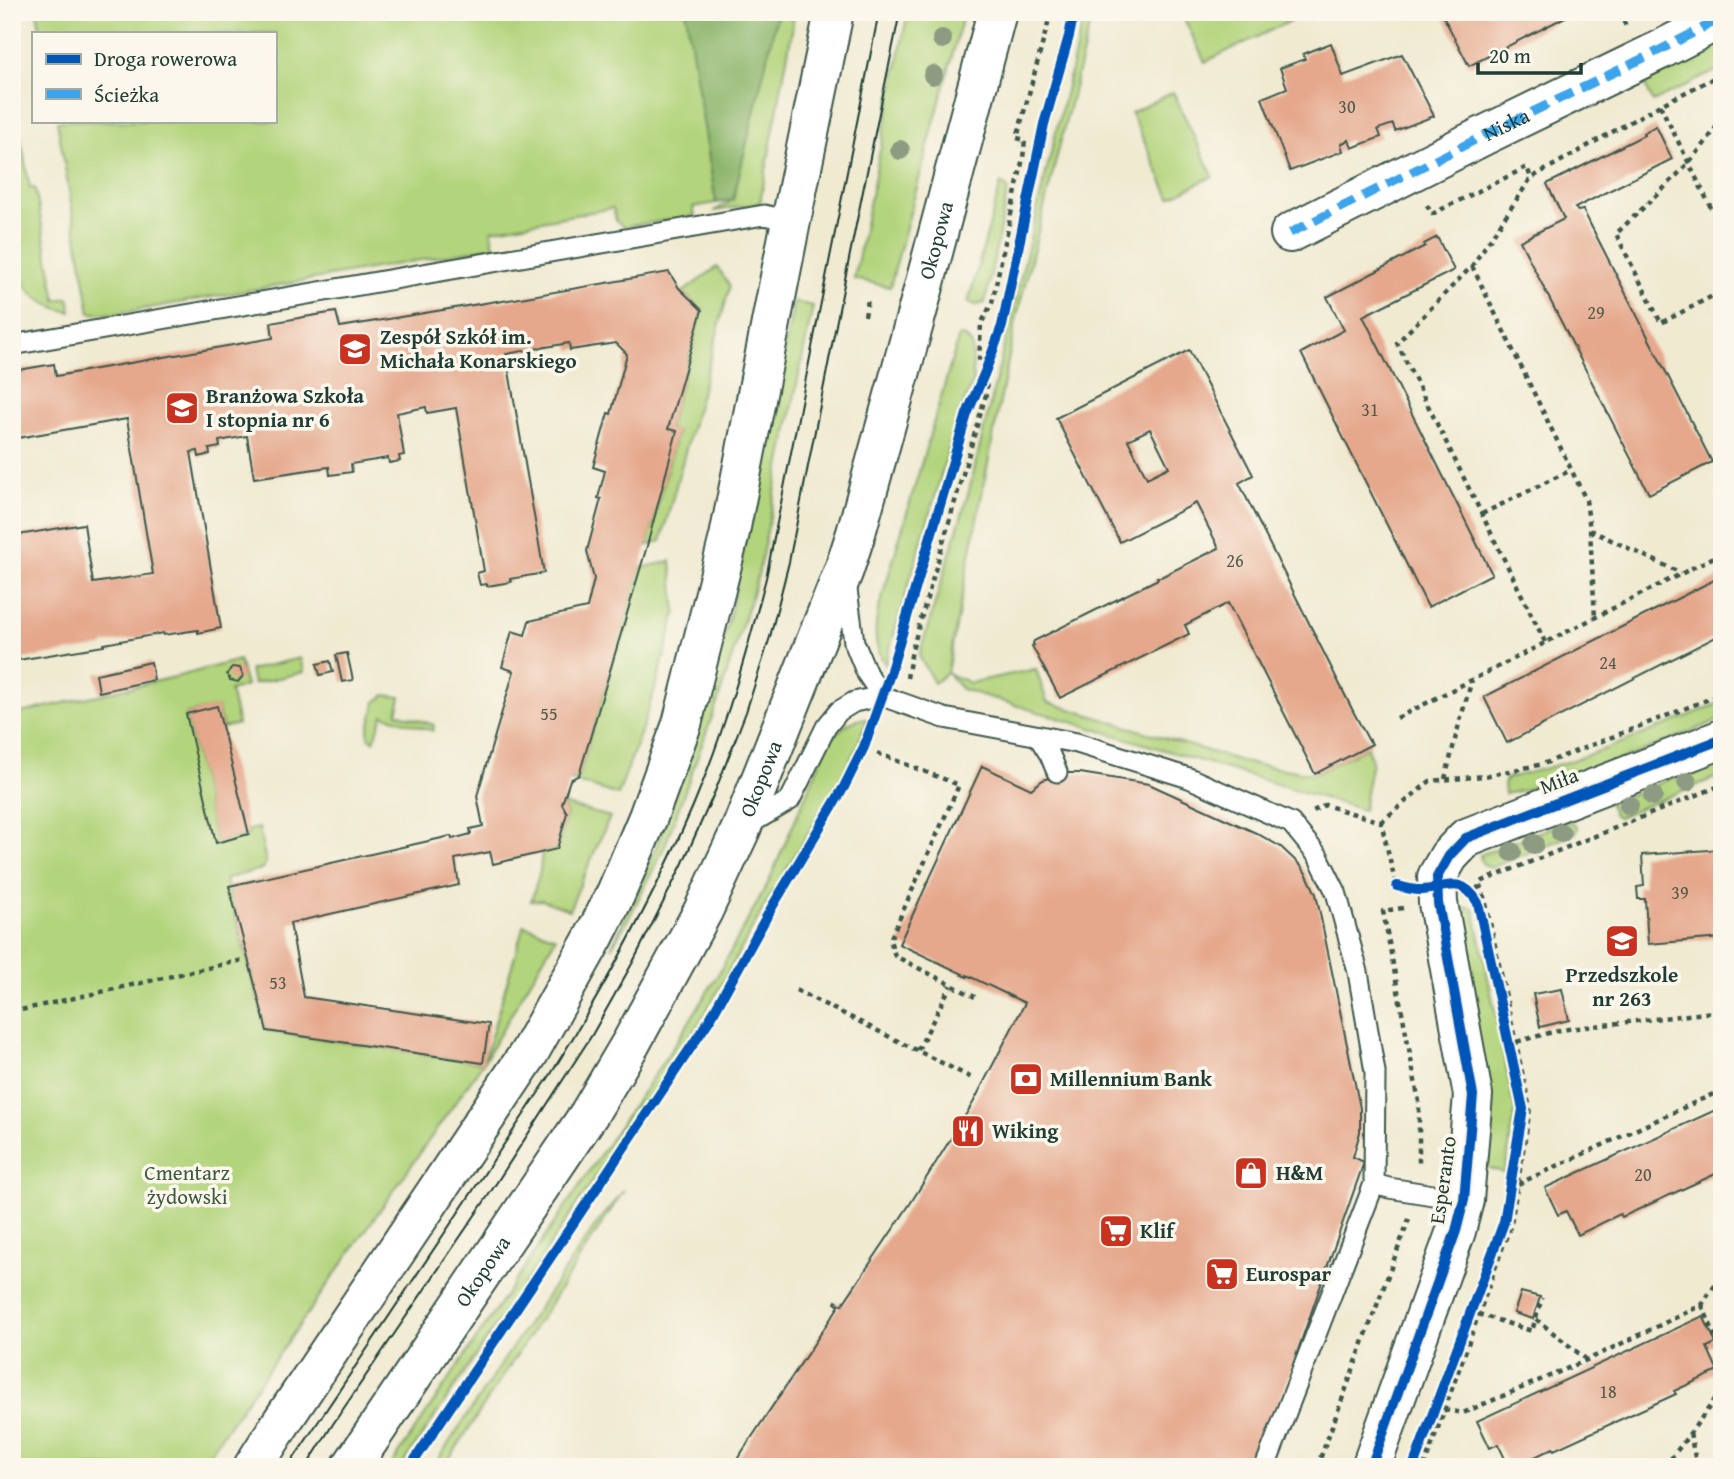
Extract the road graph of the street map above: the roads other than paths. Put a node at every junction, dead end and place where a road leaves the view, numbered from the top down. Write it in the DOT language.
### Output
graph roads {
  1 [pos="834,12"];
  2 [pos="997,12"];
  3 [pos="1722,18"];
  4 [pos="791,221"];
  5 [pos="1290,233"];
  6 [pos="12,345"];
  7 [pos="844,570"];
  8 [pos="882,696"];
  9 [pos="1038,736"];
  10 [pos="1722,739"];
  11 [pos="1057,772"];
  12 [pos="741,829"];
  13 [pos="1437,887"];
  14 [pos="1374,1184"];
  15 [pos="1464,1200"];
  16 [pos="253,1467"];
  17 [pos="351,1467"];
  18 [pos="1265,1467"];
  19 [pos="1371,1467"];
  1 -- 4 [label="main road"];
  2 -- 7 [label="main road, Okopowa"];
  3 -- 5 [label="main road, Niska"];
  4 -- 6 [label="lane"];
  4 -- 16 [label="main road"];
  7 -- 8 [label="lane"];
  7 -- 12 [label="main road, Okopowa"];
  8 -- 9 [label="lane"];
  8 -- 12 [label="lane"];
  9 -- 11 [label="lane"];
  9 -- 14 [label="lane"];
  10 -- 13 [label="main road, Miła"];
  12 -- 17 [label="main road, Okopowa"];
  13 -- 15 [label="main road, Esperanto"];
  14 -- 15 [label="lane"];
  14 -- 18 [label="lane"];
  15 -- 19 [label="main road, Esperanto"];
}
